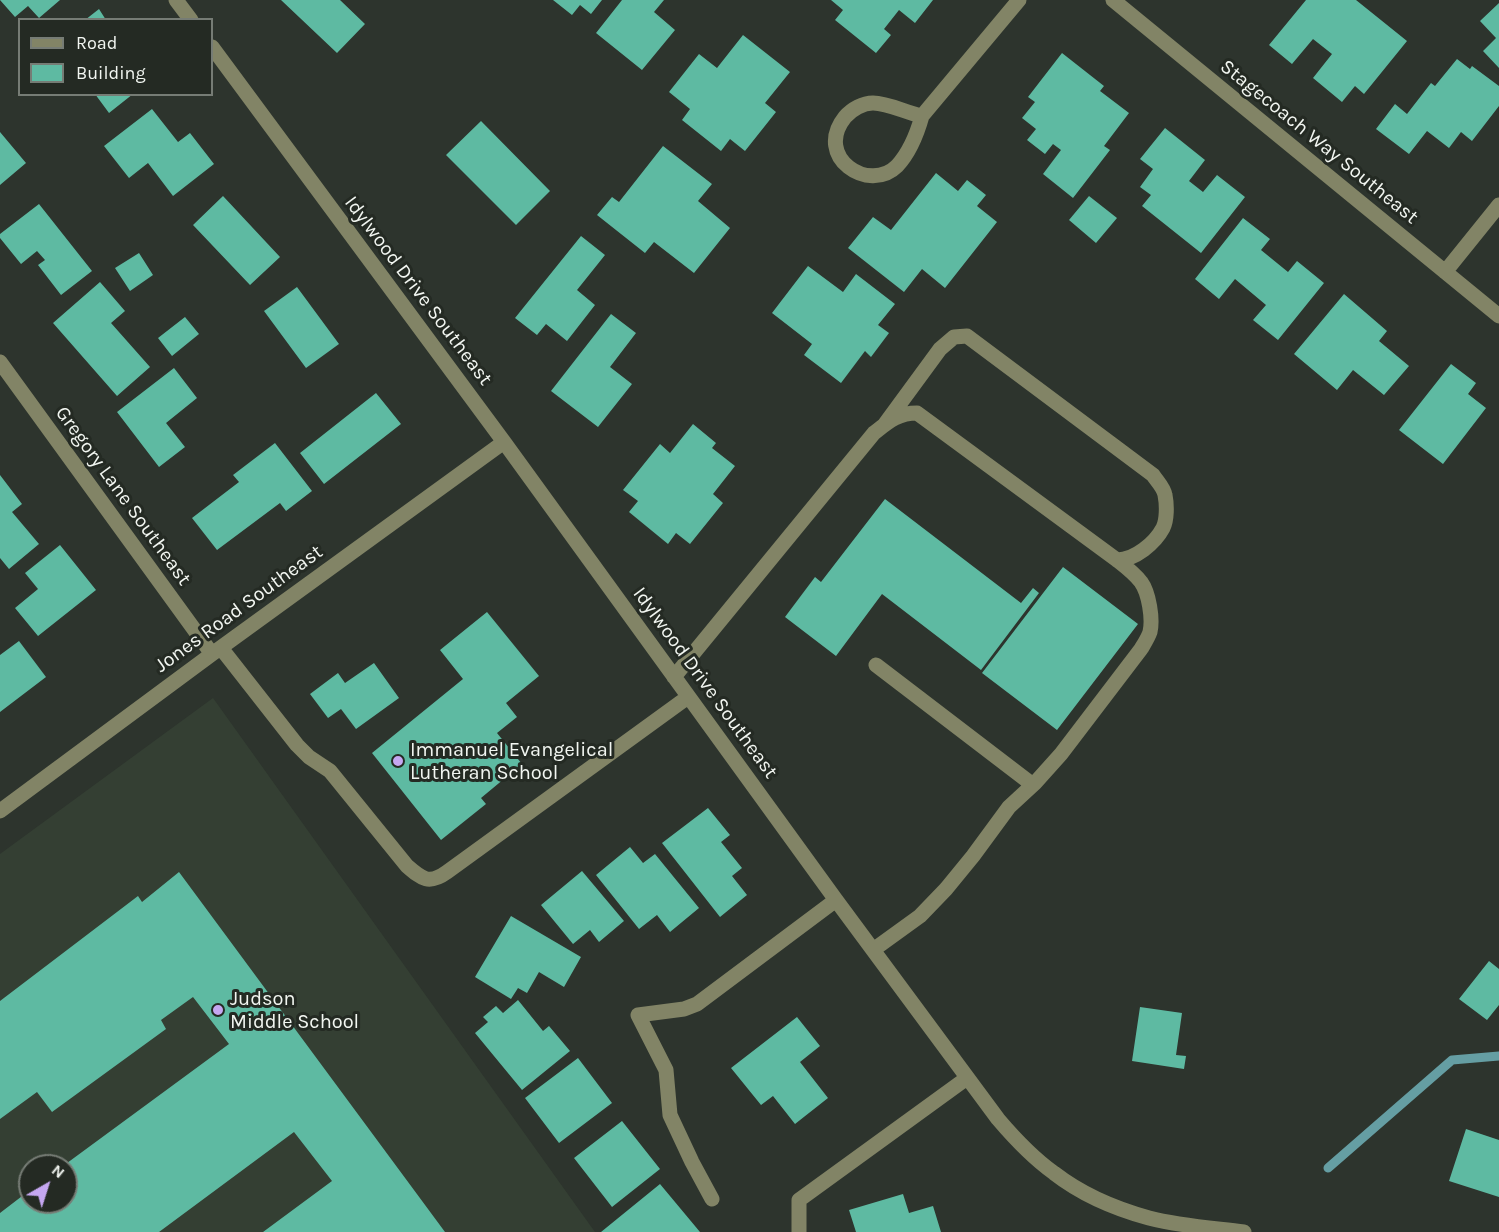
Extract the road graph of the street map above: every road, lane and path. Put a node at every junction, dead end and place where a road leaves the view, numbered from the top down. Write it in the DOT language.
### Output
graph roads {
  1 [pos="177,0"];
  2 [pos="1019,0"];
  3 [pos="1113,0"];
  4 [pos="190,18"];
  5 [pos="213,48"];
  6 [pos="922,116"];
  7 [pos="1499,205"];
  8 [pos="1445,272"];
  9 [pos="1499,316"];
  10 [pos="0,362"];
  11 [pos="885,424"];
  12 [pos="504,442"];
  13 [pos="1117,560"];
  14 [pos="216,651"];
  15 [pos="876,665"];
  16 [pos="674,677"];
  17 [pos="688,696"];
  18 [pos="1033,785"];
  19 [pos="0,811"];
  20 [pos="836,900"];
  21 [pos="873,950"];
  22 [pos="967,1078"];
  23 [pos="712,1199"];
  24 [pos="799,1232"];
  25 [pos="1244,1232"];
  1 -- 4 [label="street"];
  2 -- 6 [label="street"];
  3 -- 8 [label="street, Stagecoach Way Southeast"];
  5 -- 12 [label="street, Idylwood Drive Southeast"];
  6 -- 6 [label="street"];
  7 -- 8 [label="street"];
  8 -- 9 [label="street, Stagecoach Way Southeast"];
  10 -- 14 [label="street, Gregory Lane Southeast"];
  11 -- 13 [label="street"];
  11 -- 13 [label="street"];
  11 -- 16 [label="street"];
  12 -- 14 [label="street, Jones Road Southeast"];
  12 -- 16 [label="street, Idylwood Drive Southeast"];
  13 -- 18 [label="street"];
  14 -- 17 [label="street, Gregory Lane Southeast"];
  14 -- 19 [label="street, Jones Road Southeast"];
  15 -- 18 [label="street"];
  16 -- 17 [label="street, Idylwood Drive Southeast"];
  17 -- 20 [label="street, Idylwood Drive Southeast"];
  18 -- 21 [label="street"];
  20 -- 21 [label="street, Idylwood Drive Southeast"];
  20 -- 23 [label="street"];
  21 -- 22 [label="street, Idylwood Drive Southeast"];
  22 -- 24 [label="street"];
  22 -- 25 [label="street, Idylwood Drive Southeast"];
}
